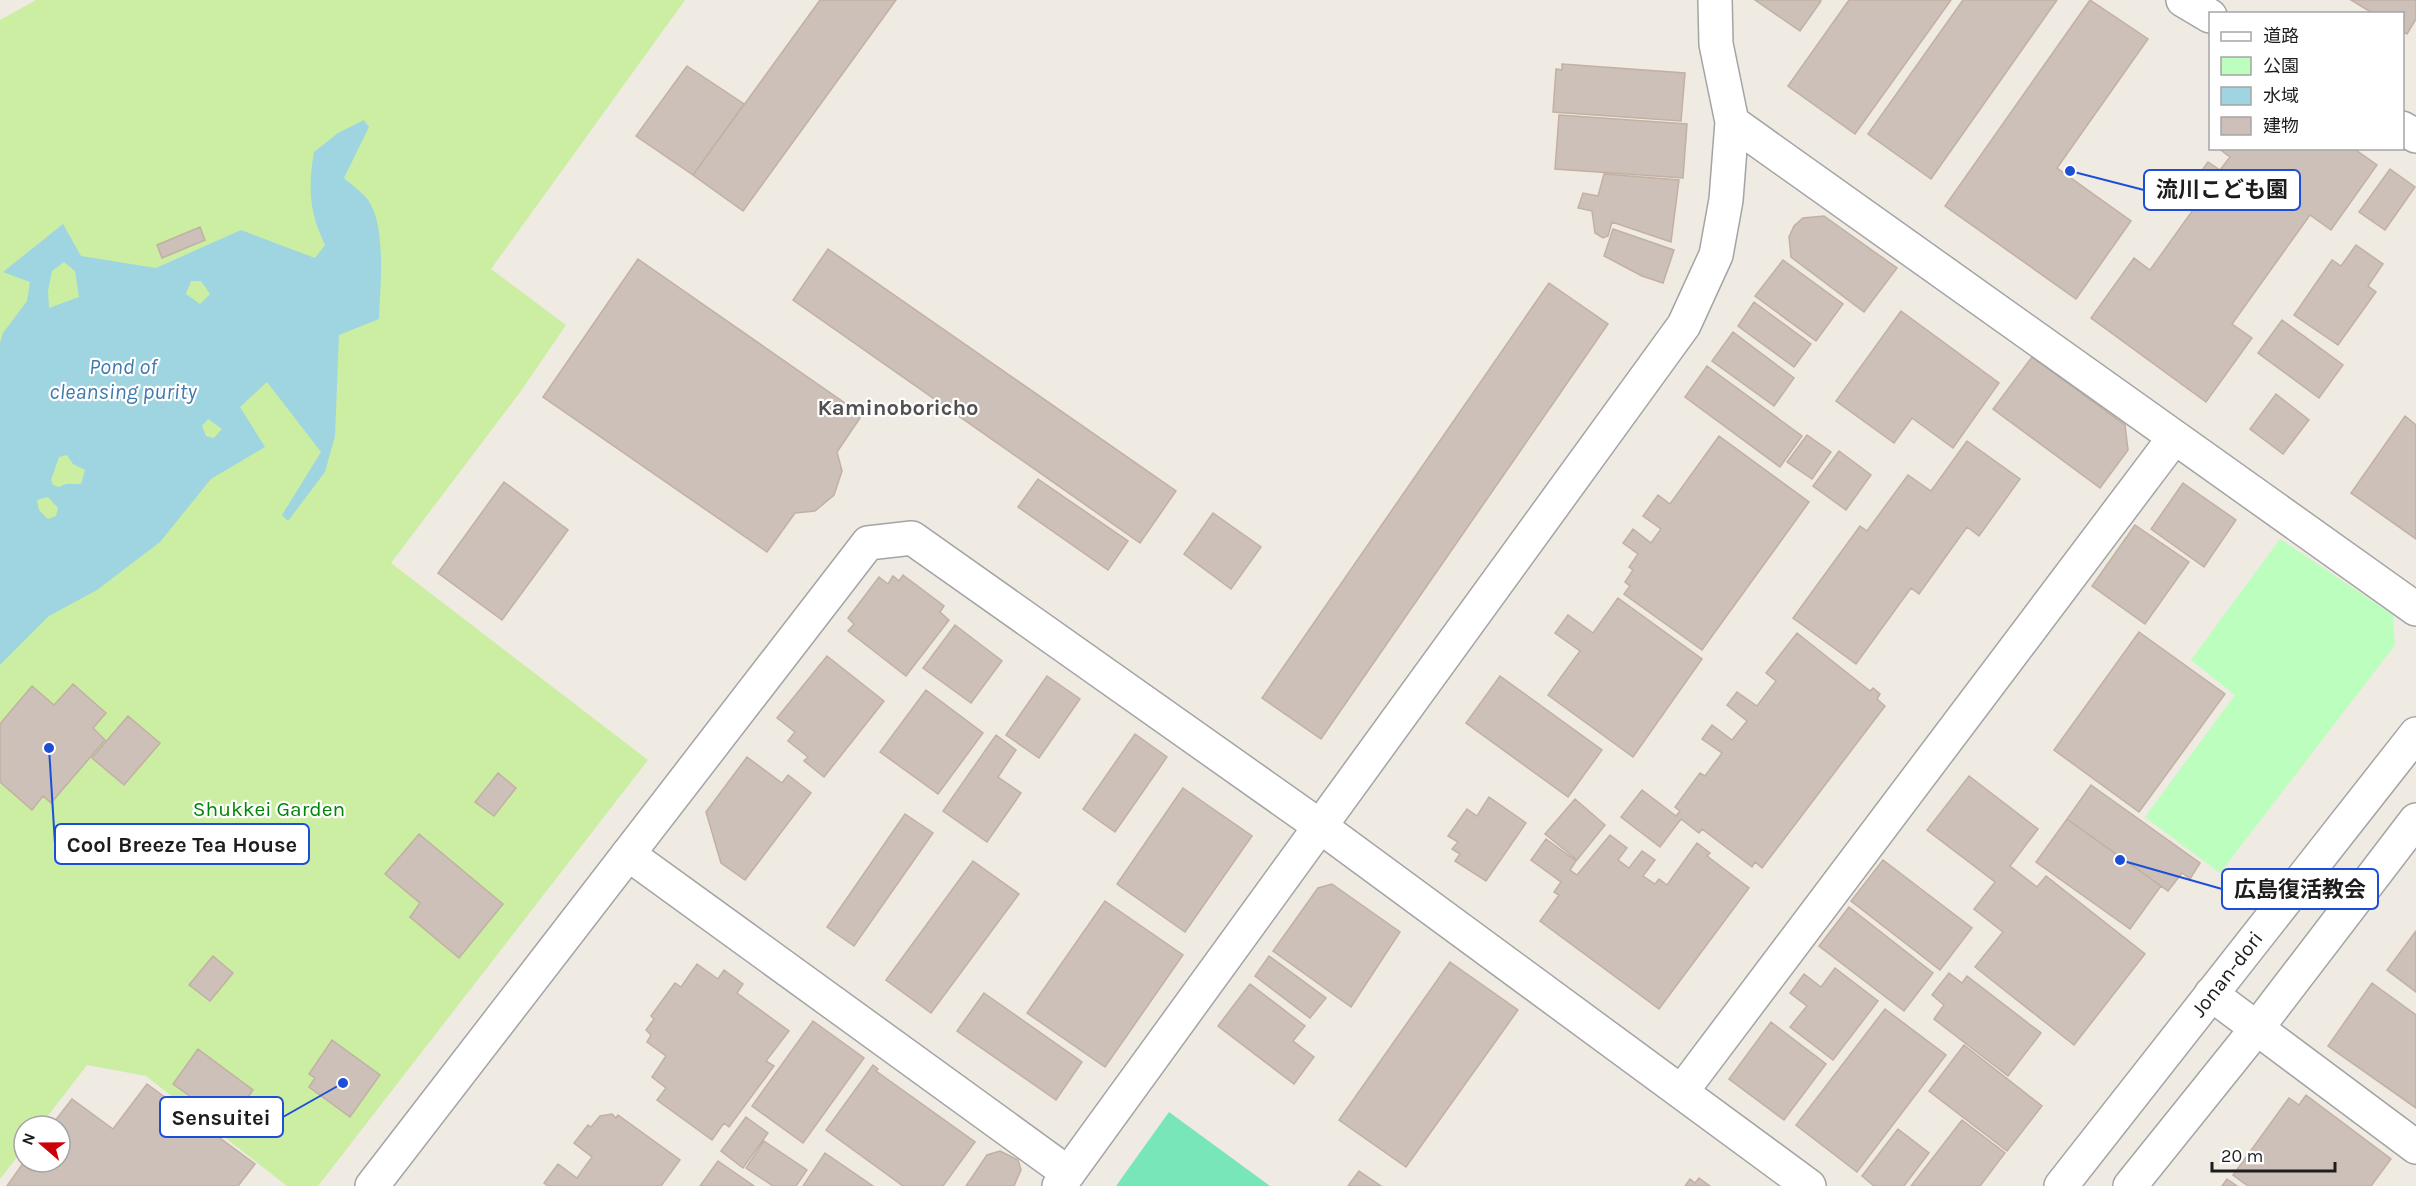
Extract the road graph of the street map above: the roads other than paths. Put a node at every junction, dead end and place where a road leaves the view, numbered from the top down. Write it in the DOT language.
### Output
graph roads {
  1 [pos="1715,0"];
  2 [pos="2183,0"];
  3 [pos="2209,15"];
  4 [pos="1732,122"];
  5 [pos="2174,438"];
  6 [pos="2416,609"];
  7 [pos="2416,734"];
  8 [pos="2416,820"];
  9 [pos="1320,827"];
  10 [pos="628,854"];
  11 [pos="2211,994"];
  12 [pos="2257,1028"];
  13 [pos="1682,1091"];
  14 [pos="2416,1147"];
  15 [pos="1063,1180"];
  16 [pos="372,1186"];
  17 [pos="1809,1186"];
  18 [pos="2061,1186"];
  19 [pos="2130,1186"];
  1 -- 4 [label="street"];
  2 -- 3 [label="street"];
  4 -- 5 [label="street"];
  4 -- 9 [label="street"];
  5 -- 6 [label="street"];
  5 -- 13 [label="street"];
  7 -- 11 [label="street, Jonan-dori"];
  8 -- 12 [label="street"];
  9 -- 10 [label="street"];
  9 -- 13 [label="street"];
  9 -- 15 [label="street"];
  10 -- 15 [label="street"];
  10 -- 16 [label="street"];
  11 -- 12 [label="street"];
  11 -- 18 [label="street, Jonan-dori"];
  12 -- 14 [label="street"];
  12 -- 19 [label="street"];
  13 -- 17 [label="street"];
}
